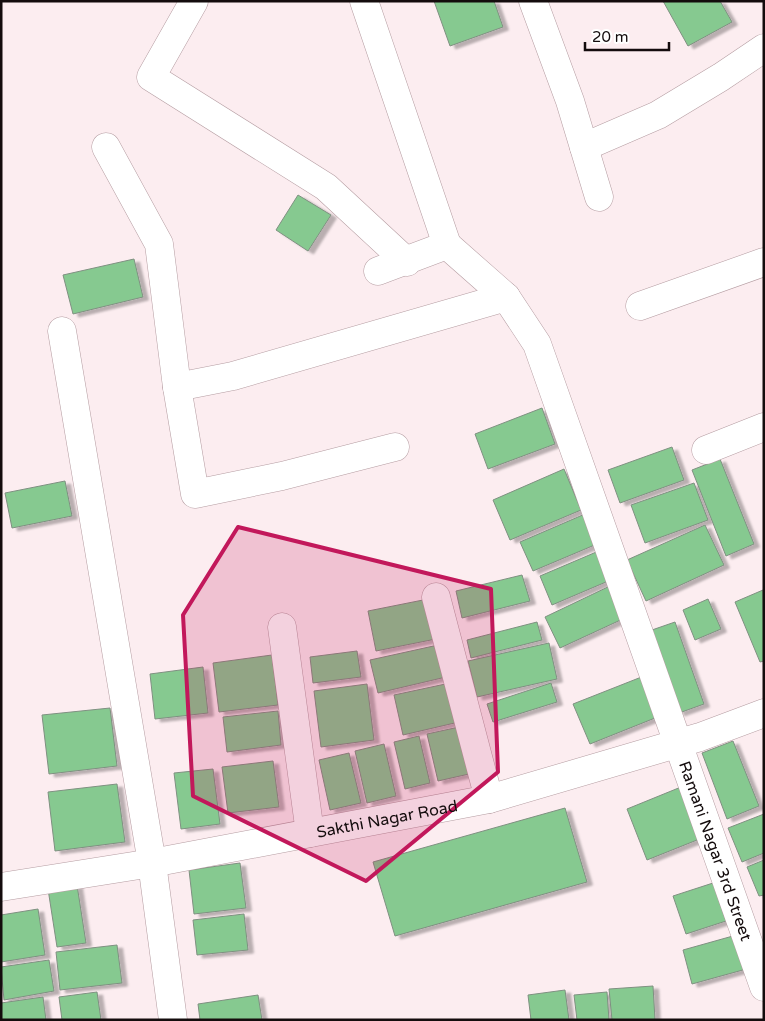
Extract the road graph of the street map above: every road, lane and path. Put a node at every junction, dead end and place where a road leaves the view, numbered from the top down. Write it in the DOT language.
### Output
graph roads {
  1 [pos="194,1"];
  2 [pos="364,1"];
  3 [pos="533,1"];
  4 [pos="764,48"];
  5 [pos="106,147"];
  6 [pos="584,148"];
  7 [pos="599,196"];
  8 [pos="447,245"];
  9 [pos="407,262"];
  10 [pos="764,262"];
  11 [pos="378,271"];
  12 [pos="506,297"];
  13 [pos="640,306"];
  14 [pos="62,331"];
  15 [pos="177,387"];
  16 [pos="764,427"];
  17 [pos="395,446"];
  18 [pos="706,450"];
  19 [pos="436,597"];
  20 [pos="282,627"];
  21 [pos="764,713"];
  22 [pos="676,744"];
  23 [pos="489,799"];
  24 [pos="310,833"];
  25 [pos="152,863"];
  26 [pos="1,887"];
  27 [pos="764,987"];
  28 [pos="173,1020"];
  1 -- 9 [label="street"];
  2 -- 8 [label="street"];
  3 -- 6 [label="street"];
  4 -- 6 [label="street"];
  5 -- 15 [label="street"];
  6 -- 7 [label="street"];
  8 -- 9 [label="street"];
  8 -- 12 [label="street, Ramani Nagar 3rd Street"];
  9 -- 11 [label="street"];
  10 -- 13 [label="street"];
  12 -- 15 [label="street"];
  12 -- 22 [label="street, Ramani Nagar 3rd Street"];
  14 -- 25 [label="street"];
  15 -- 17 [label="street"];
  16 -- 18 [label="street"];
  19 -- 23 [label="street"];
  20 -- 24 [label="street"];
  21 -- 22 [label="street, Sakthi Nagar Road"];
  22 -- 23 [label="street, Sakthi Nagar Road"];
  22 -- 27 [label="street, Ramani Nagar 3rd Street"];
  23 -- 24 [label="street, Sakthi Nagar Road"];
  24 -- 25 [label="street, Sakthi Nagar Road"];
  25 -- 26 [label="street, Sakthi Nagar Road"];
  25 -- 28 [label="street"];
}
